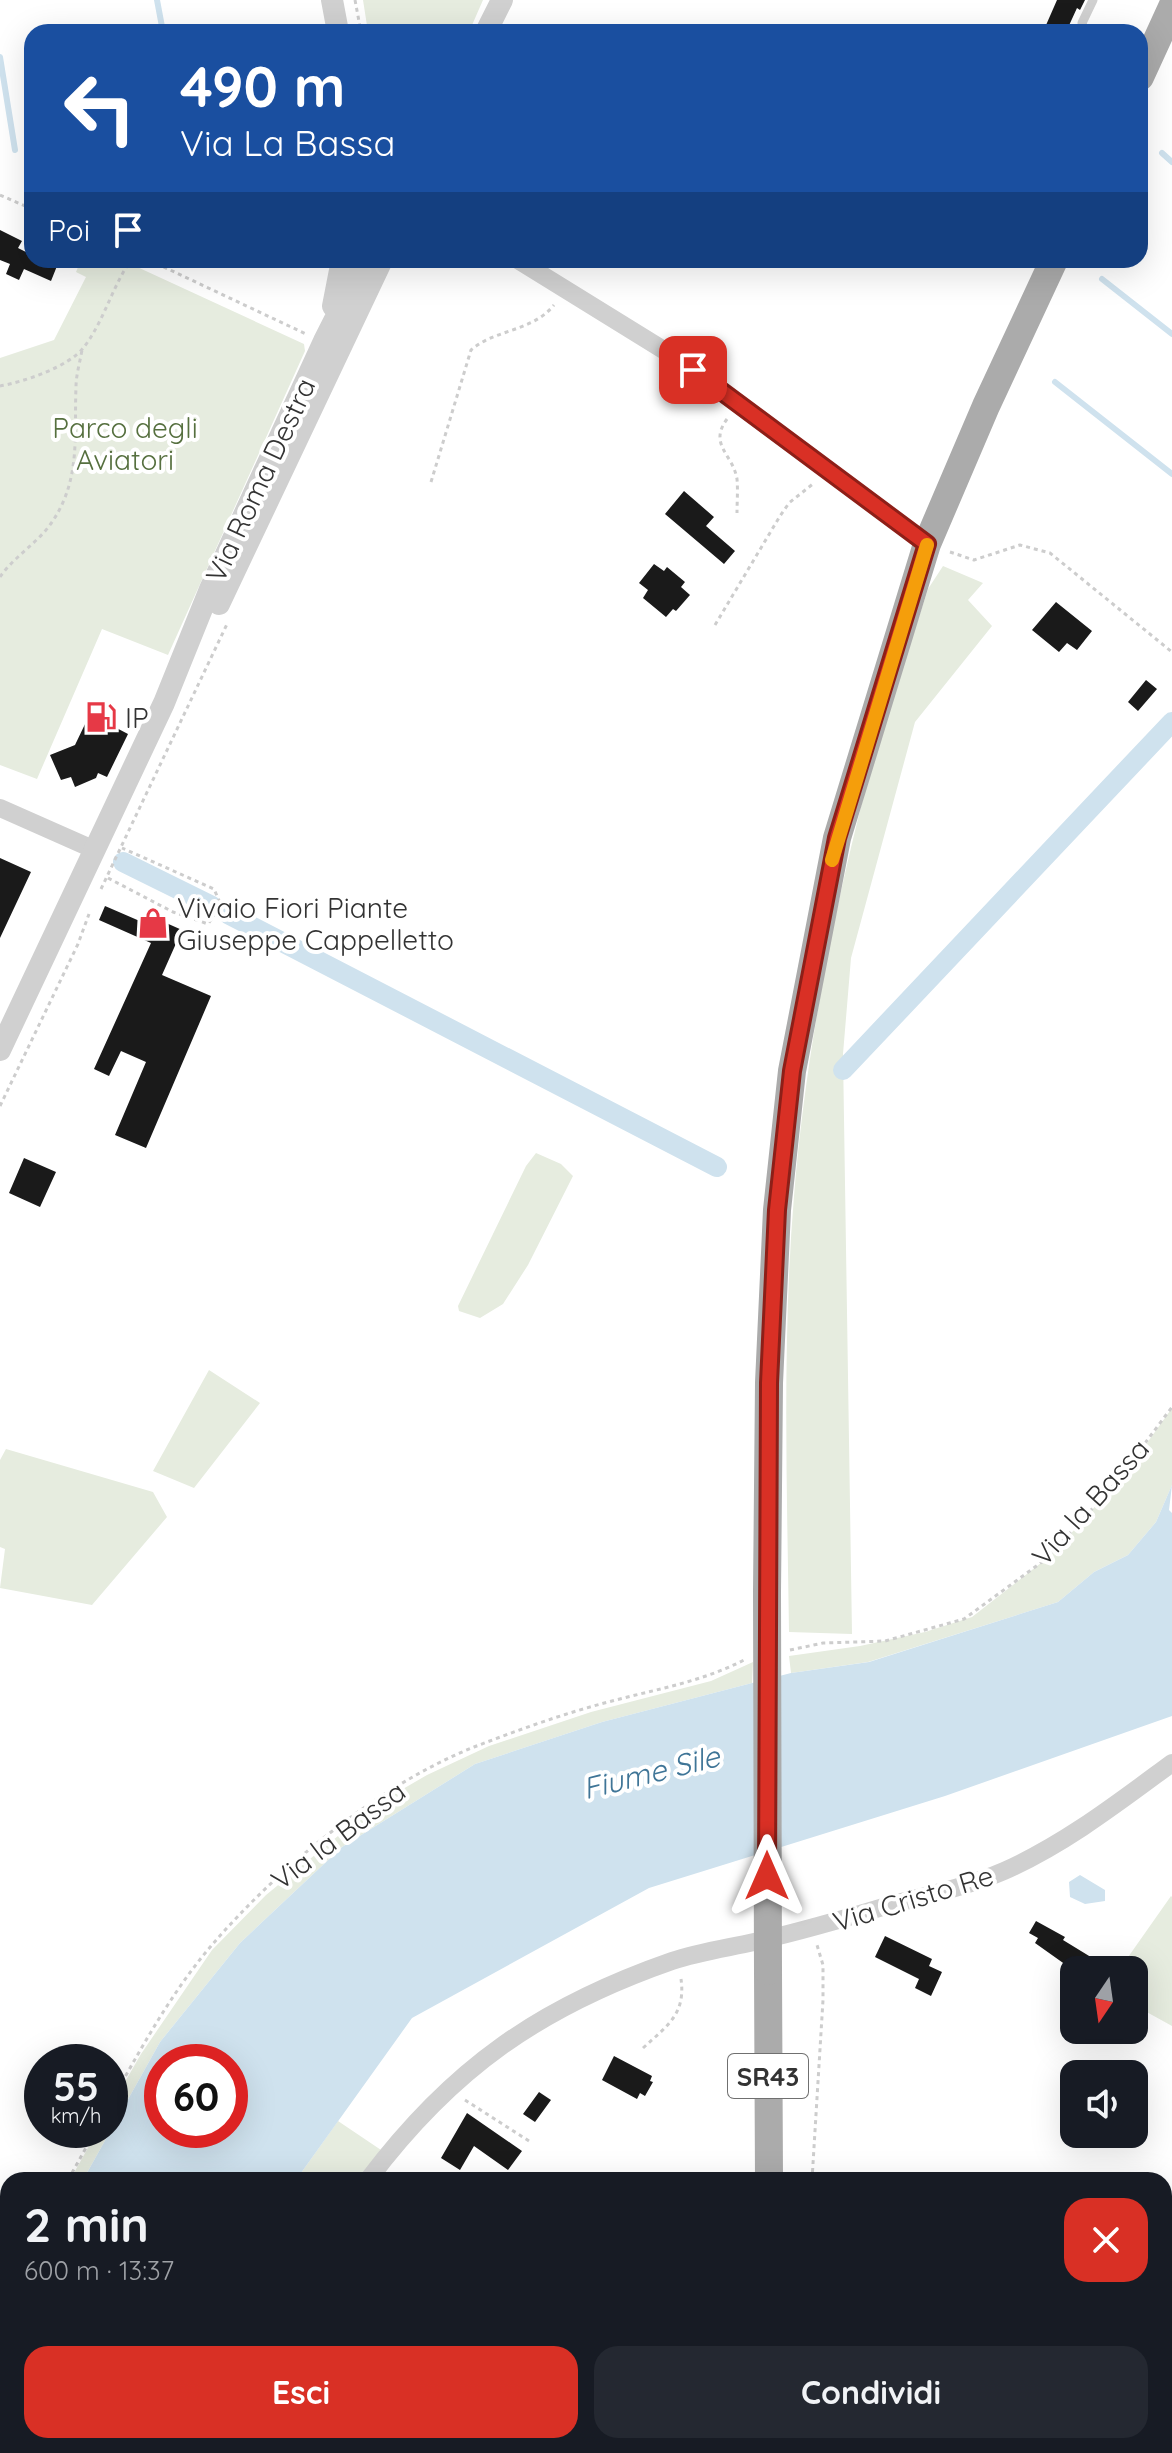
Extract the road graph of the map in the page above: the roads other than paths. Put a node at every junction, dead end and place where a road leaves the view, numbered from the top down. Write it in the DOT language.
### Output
graph roads {
  1 [pos="332,0"];
  2 [pos="502,0"];
  3 [pos="1093,0"];
  4 [pos="1172,7"];
  5 [pos="336,24"];
  6 [pos="490,24"];
  7 [pos="1082,24"];
  8 [pos="1148,60"];
  9 [pos="340,268"];
  10 [pos="364,268"];
  11 [pos="364,268"];
  12 [pos="378,268"];
  13 [pos="531,268"];
  14 [pos="1050,268"];
  15 [pos="324,341"];
  16 [pos="283,469"];
  17 [pos="927,544"];
  18 [pos="164,703"];
  19 [pos="0,808"];
  20 [pos="97,858"];
  21 [pos="0,1050"];
  22 [pos="1172,1763"];
  23 [pos="374,2172"];
  24 [pos="769,2172"];
  1 -- 5 [label="street"];
  2 -- 6 [label="street"];
  3 -- 7 [label="lane"];
  4 -- 8 [label="main road"];
  9 -- 15 [label="street"];
  10 -- 15 [label="street, Via Roma Destra"];
  11 -- 16 [label="street, Via Roma Destra"];
  12 -- 16 [label="street, Via Roma Destra"];
  13 -- 17 [label="street"];
  14 -- 17 [label="main road, SR43"];
  15 -- 18 [label="street, Via Roma Destra"];
  16 -- 18 [label="street, Via Roma Destra"];
  17 -- 24 [label="main road, SR43, bridge"];
  18 -- 20 [label="street, Via Roma Destra"];
  19 -- 20 [label="street"];
  20 -- 21 [label="street, Via Roma Destra"];
  22 -- 23 [label="street, Via Cristo Re"];
}
